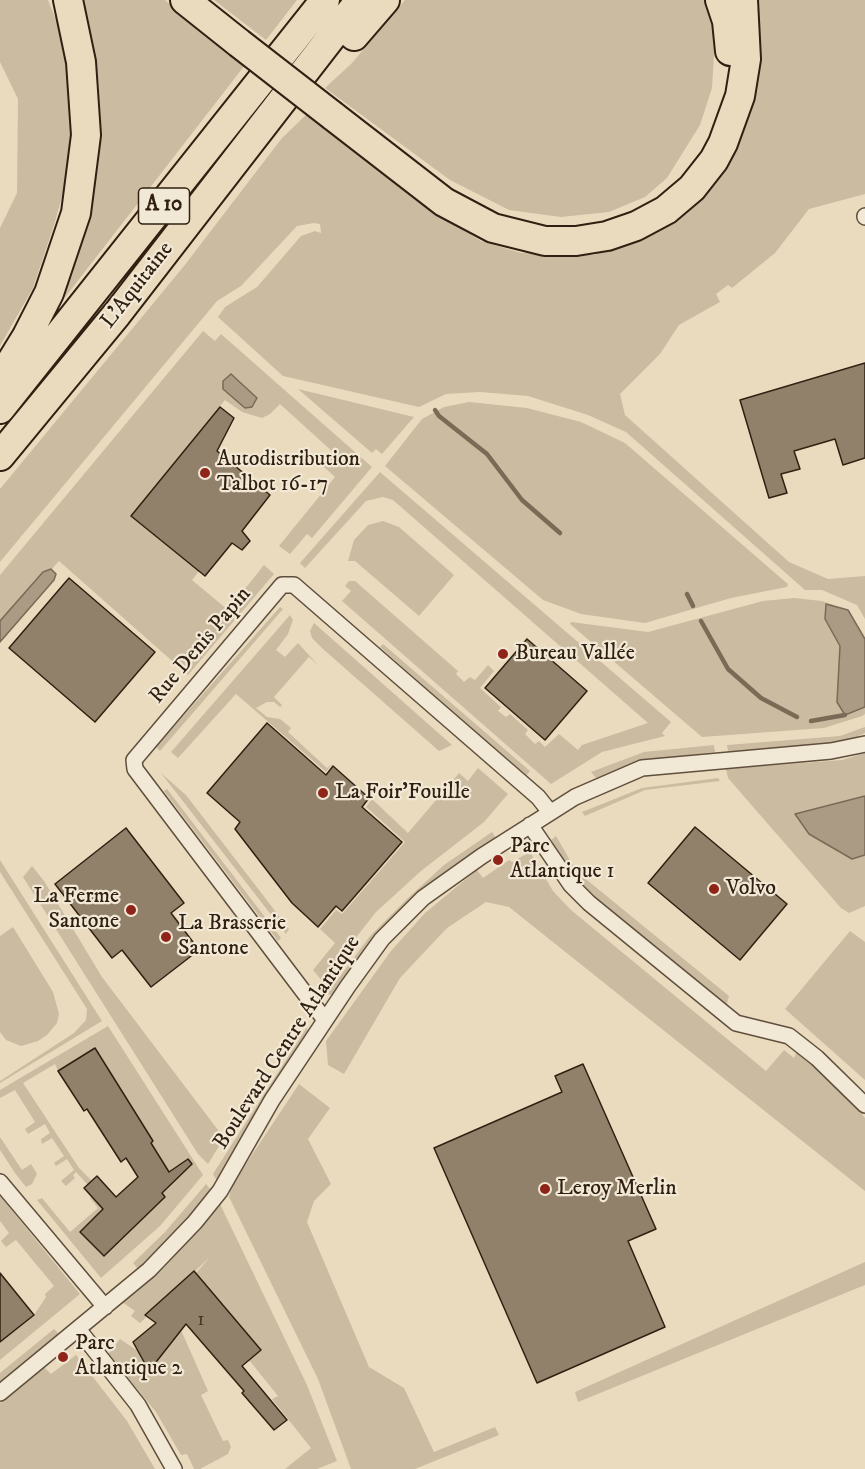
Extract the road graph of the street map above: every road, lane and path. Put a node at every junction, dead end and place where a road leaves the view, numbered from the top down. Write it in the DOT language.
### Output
graph roads {
  1 [pos="68,0"];
  2 [pos="185,0"];
  3 [pos="201,0"];
  4 [pos="325,0"];
  5 [pos="360,0"];
  6 [pos="384,0"];
  7 [pos="720,0"];
  8 [pos="743,0"];
  9 [pos="243,40"];
  10 [pos="337,112"];
  11 [pos="198,209"];
  12 [pos="0,380"];
  13 [pos="0,409"];
  14 [pos="0,456"];
  15 [pos="865,744"];
  16 [pos="550,812"];
  17 [pos="530,825"];
  18 [pos="325,1020"];
  19 [pos="865,1105"];
  20 [pos="0,1182"];
  21 [pos="105,1307"];
  22 [pos="78,1329"];
  23 [pos="0,1393"];
  24 [pos="174,1469"];
  1 -- 12 [label="highway"];
  2 -- 9 [label="highway"];
  3 -- 9 [label="highway"];
  4 -- 13 [label="highway, L'Aquitaine / A 10"];
  5 -- 11 [label="highway, L'Aquitaine / A 10"];
  6 -- 11 [label="highway"];
  7 -- 10 [label="highway"];
  8 -- 10 [label="highway"];
  9 -- 10 [label="highway, bridge"];
  11 -- 14 [label="highway, L'Aquitaine / A 10"];
  15 -- 16 [label="street, Boulevard Centre Atlantique"];
  16 -- 17 [label="street, Boulevard Centre Atlantique"];
  16 -- 18 [label="street, Rue Denis Papin"];
  17 -- 18 [label="street, Boulevard Centre Atlantique"];
  17 -- 19 [label="street"];
  18 -- 21 [label="street, Boulevard Centre Atlantique"];
  20 -- 21 [label="street"];
  21 -- 22 [label="street, Boulevard Centre Atlantique"];
  22 -- 23 [label="street, Boulevard Centre Atlantique"];
  22 -- 24 [label="street"];
}
